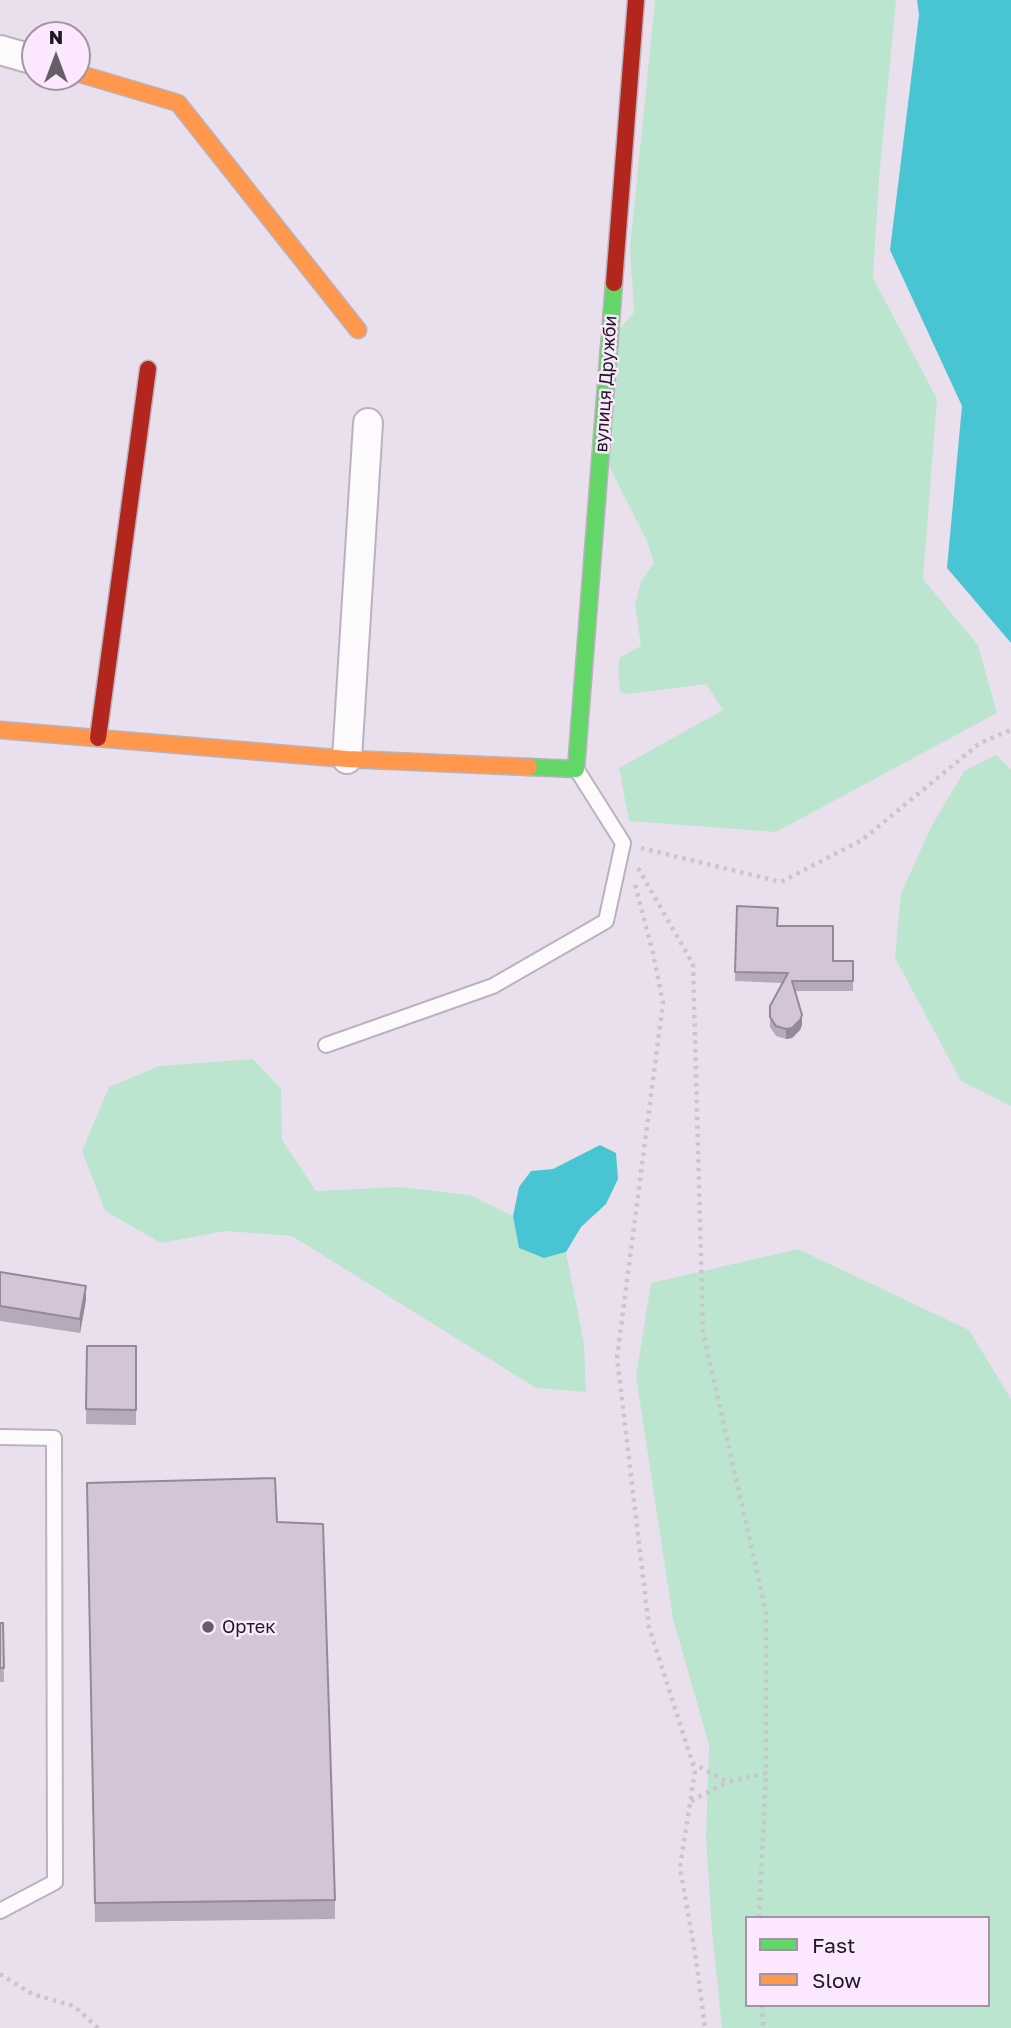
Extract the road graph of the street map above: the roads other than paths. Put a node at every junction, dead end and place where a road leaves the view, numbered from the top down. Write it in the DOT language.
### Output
graph roads {
  1 [pos="636,0"];
  2 [pos="0,50"];
  3 [pos="21,56"];
  4 [pos="91,77"];
  5 [pos="358,330"];
  6 [pos="148,369"];
  7 [pos="368,422"];
  8 [pos="0,730"];
  9 [pos="98,738"];
  10 [pos="348,759"];
  11 [pos="576,769"];
  12 [pos="326,1045"];
  13 [pos="0,1437"];
  14 [pos="0,1911"];
  1 -- 11 [label="street, вулиця Дружби"];
  2 -- 3 [label="street"];
  4 -- 5 [label="street"];
  6 -- 9 [label="street"];
  7 -- 10 [label="street"];
  8 -- 9 [label="street"];
  9 -- 10 [label="street"];
  10 -- 11 [label="street"];
  11 -- 12 [label="lane"];
  13 -- 14 [label="lane"];
}
